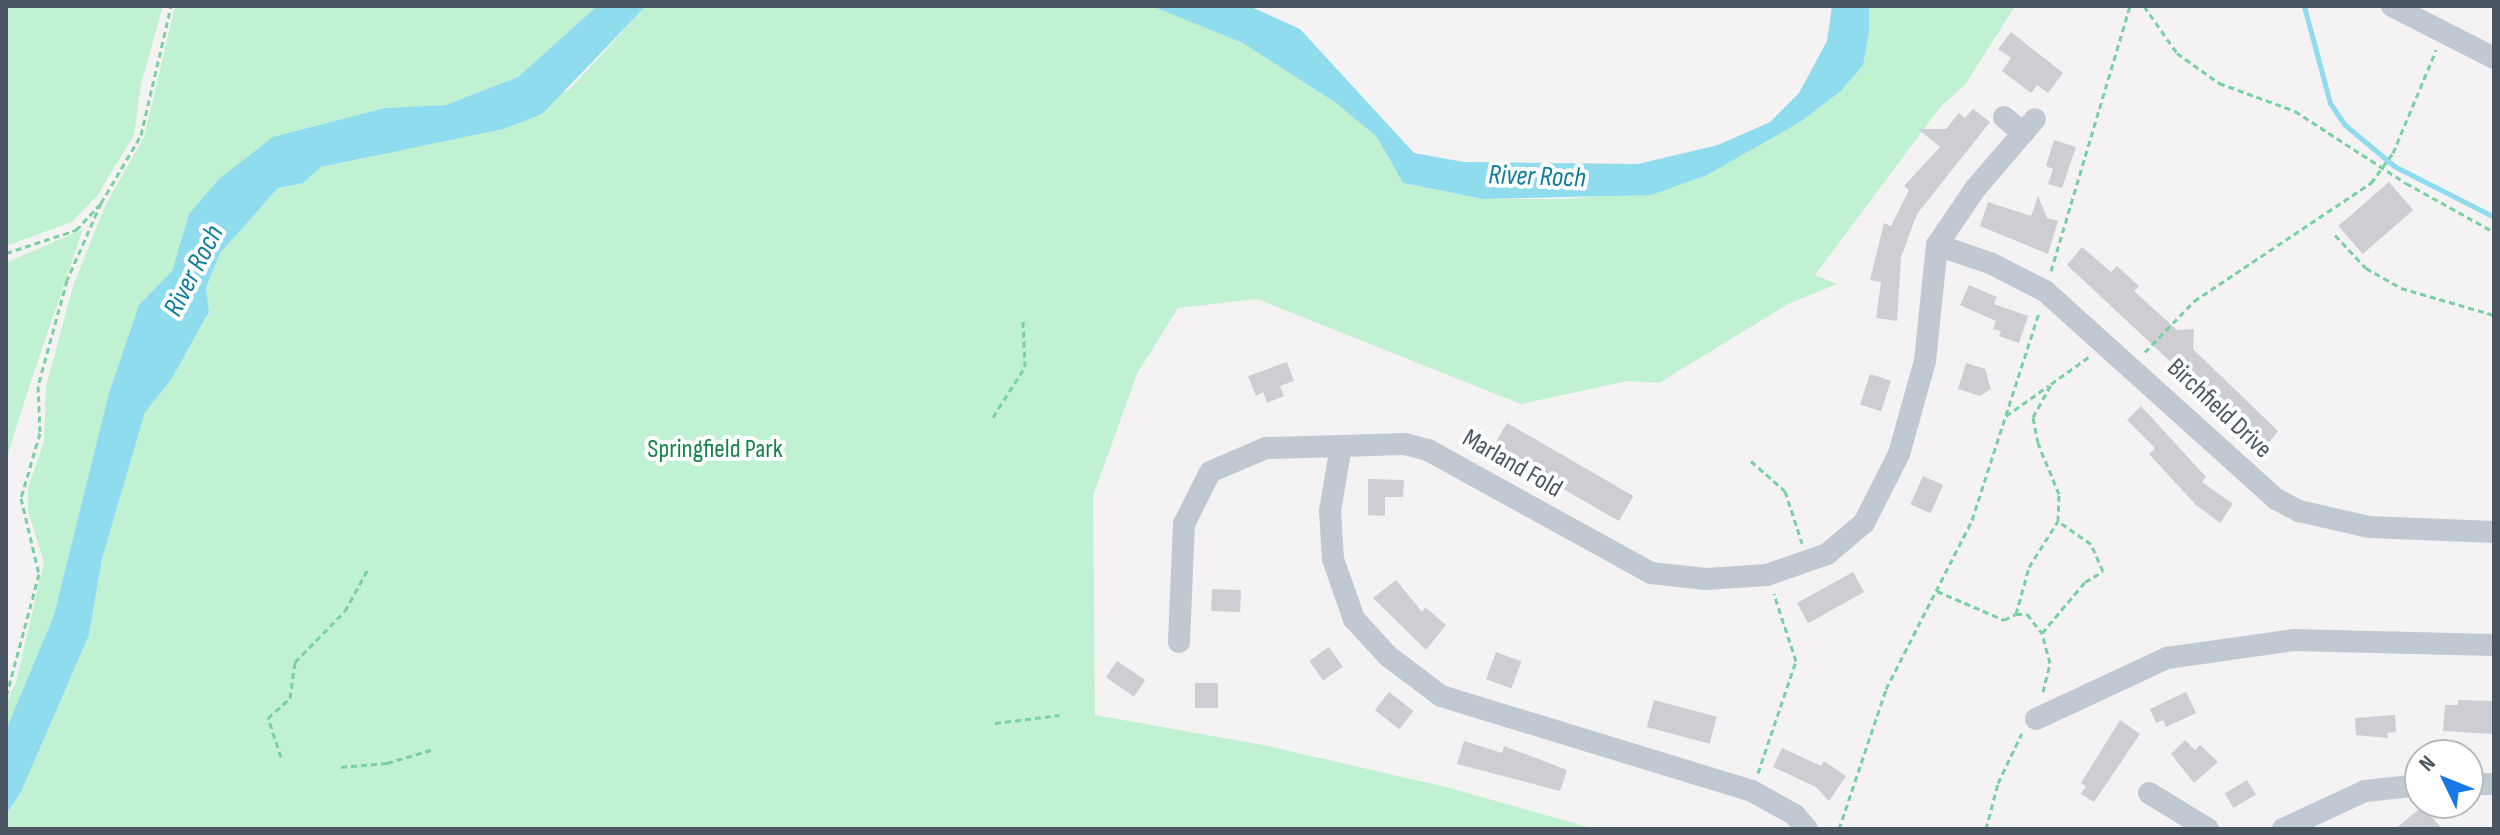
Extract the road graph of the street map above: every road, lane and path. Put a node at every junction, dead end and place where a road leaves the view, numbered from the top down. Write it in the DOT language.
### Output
graph roads {
  1 [pos="171,6"];
  2 [pos="2130,6"];
  3 [pos="2144,6"];
  4 [pos="2392,6"];
  5 [pos="2444,33"];
  6 [pos="2494,58"];
  7 [pos="2004,117"];
  8 [pos="2384,169"];
  9 [pos="101,203"];
  10 [pos="2494,232"];
  11 [pos="2335,235"];
  12 [pos="1937,245"];
  13 [pos="6,253"];
  14 [pos="2045,291"];
  15 [pos="2494,315"];
  16 [pos="1023,321"];
  17 [pos="2107,344"];
  18 [pos="2132,367"];
  19 [pos="2051,384"];
  20 [pos="993,417"];
  21 [pos="2005,417"];
  22 [pos="1341,446"];
  23 [pos="1751,461"];
  24 [pos="2058,521"];
  25 [pos="2494,532"];
  26 [pos="1808,562"];
  27 [pos="368,569"];
  28 [pos="1767,575"];
  29 [pos="1937,591"];
  30 [pos="2016,614"];
  31 [pos="2042,633"];
  32 [pos="1179,642"];
  33 [pos="2494,645"];
  34 [pos="6,697"];
  35 [pos="1060,715"];
  36 [pos="2036,719"];
  37 [pos="995,723"];
  38 [pos="434,749"];
  39 [pos="281,757"];
  40 [pos="341,767"];
  41 [pos="2404,787"];
  42 [pos="1752,791"];
  43 [pos="2149,793"];
  44 [pos="1807,829"];
  45 [pos="1839,829"];
  46 [pos="1986,829"];
  47 [pos="2208,829"];
  48 [pos="2283,829"];
  1 -- 9 [label="path"];
  2 -- 14 [label="path"];
  3 -- 8 [label="path"];
  4 -- 5 [label="street"];
  5 -- 6 [label="street"];
  5 -- 8 [label="path"];
  7 -- 12 [label="street"];
  8 -- 10 [label="path"];
  8 -- 18 [label="path"];
  9 -- 13 [label="path"];
  9 -- 34 [label="path"];
  11 -- 15 [label="path"];
  12 -- 14 [label="street, Birchfield Drive"];
  12 -- 26 [label="street, Marland Fold"];
  14 -- 17 [label="street, Birchfield Drive"];
  14 -- 21 [label="path"];
  16 -- 20 [label="path"];
  17 -- 18 [label="street, Birchfield Drive"];
  17 -- 19 [label="path"];
  18 -- 25 [label="street, Birchfield Drive"];
  19 -- 21 [label="path"];
  19 -- 24 [label="path"];
  21 -- 29 [label="path"];
  22 -- 28 [label="street, Marland Fold"];
  22 -- 32 [label="street, Marland Fold"];
  22 -- 42 [label="street"];
  23 -- 26 [label="path"];
  24 -- 30 [label="path"];
  24 -- 31 [label="path"];
  26 -- 28 [label="street, Marland Fold"];
  27 -- 39 [label="path"];
  28 -- 42 [label="path"];
  29 -- 30 [label="path"];
  29 -- 45 [label="path"];
  30 -- 31 [label="path"];
  31 -- 36 [label="path"];
  33 -- 36 [label="street"];
  35 -- 37 [label="path"];
  36 -- 46 [label="path"];
  38 -- 40 [label="path"];
  41 -- 48 [label="street"];
  42 -- 44 [label="street"];
  43 -- 47 [label="street"];
}
